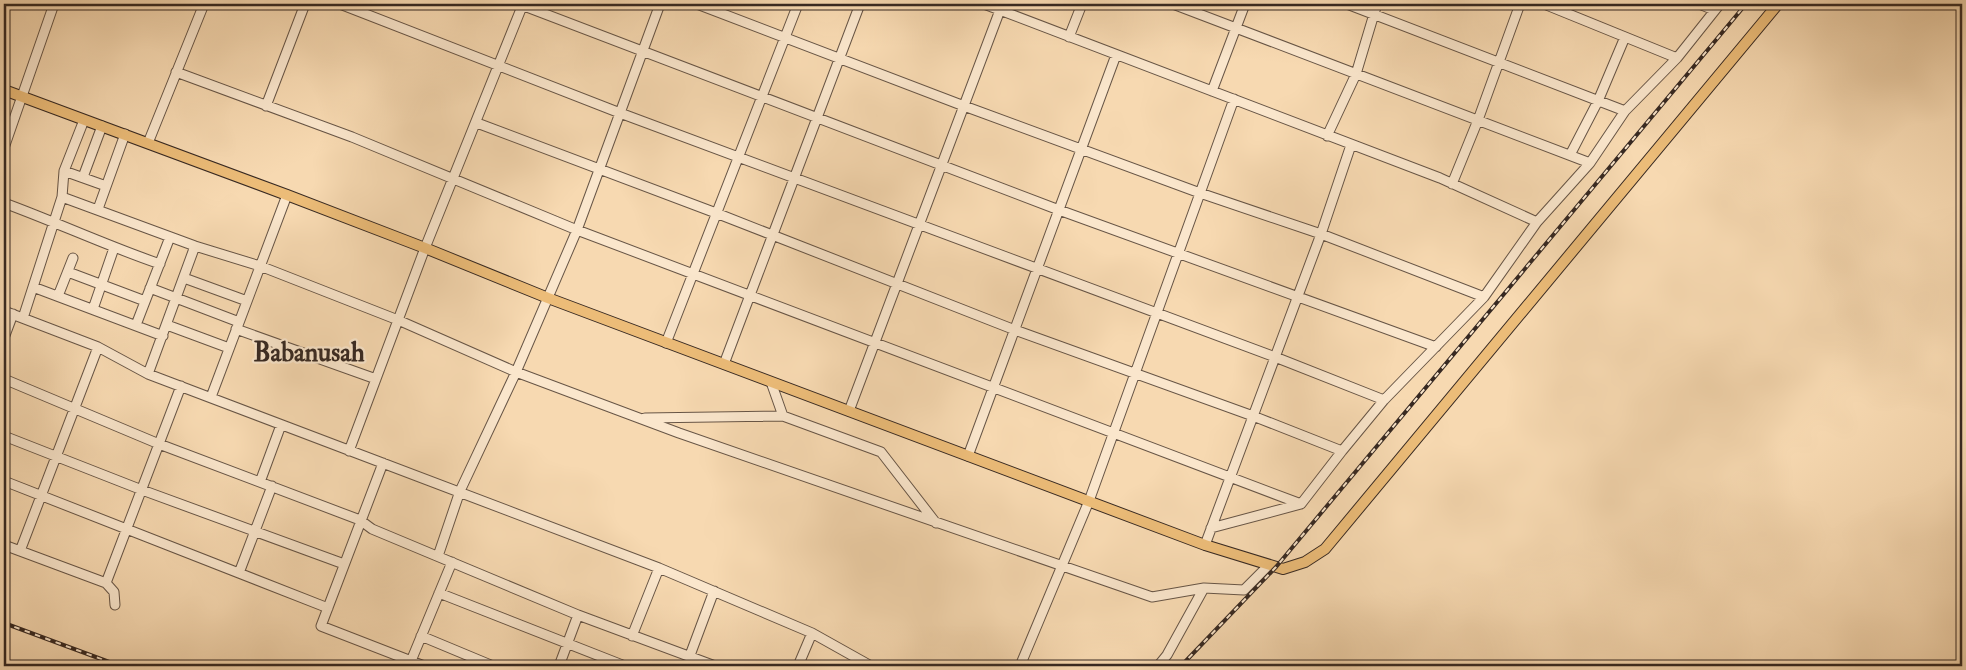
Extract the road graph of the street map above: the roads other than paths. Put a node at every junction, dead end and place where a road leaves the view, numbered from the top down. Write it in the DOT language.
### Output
graph roads {
  1 [pos="54,4"];
  2 [pos="204,4"];
  3 [pos="305,4"];
  4 [pos="340,4"];
  5 [pos="522,4"];
  6 [pos="660,4"];
  7 [pos="697,4"];
  8 [pos="798,4"];
  9 [pos="860,4"];
  10 [pos="984,4"];
  11 [pos="1082,4"];
  12 [pos="1173,4"];
  13 [pos="1245,4"];
  14 [pos="1347,4"];
  15 [pos="1377,4"];
  16 [pos="1520,4"];
  17 [pos="1544,4"];
  18 [pos="1700,4"];
  19 [pos="1778,4"];
  20 [pos="1717,7"];
  21 [pos="1000,10"];
  22 [pos="1373,14"];
  23 [pos="1236,28"];
  24 [pos="785,37"];
  25 [pos="1069,37"];
  26 [pos="1625,37"];
  27 [pos="642,51"];
  28 [pos="1116,55"];
  29 [pos="840,57"];
  30 [pos="1677,58"];
  31 [pos="1498,62"];
  32 [pos="500,64"];
  33 [pos="176,72"];
  34 [pos="1356,74"];
  35 [pos="4,90"];
  36 [pos="1212,91"];
  37 [pos="762,95"];
  38 [pos="22,96"];
  39 [pos="1234,100"];
  40 [pos="1598,101"];
  41 [pos="266,106"];
  42 [pos="964,106"];
  43 [pos="1625,111"];
  44 [pos="620,113"];
  45 [pos="818,117"];
  46 [pos="84,120"];
  47 [pos="1478,120"];
  48 [pos="476,123"];
  49 [pos="102,126"];
  50 [pos="125,134"];
  51 [pos="1327,136"];
  52 [pos="148,143"];
  53 [pos="1352,145"];
  54 [pos="4,148"];
  55 [pos="1081,149"];
  56 [pos="1570,155"];
  57 [pos="739,156"];
  58 [pos="1590,163"];
  59 [pos="942,164"];
  60 [pos="600,170"];
  61 [pos="64,171"];
  62 [pos="82,177"];
  63 [pos="795,177"];
  64 [pos="454,180"];
  65 [pos="1452,184"];
  66 [pos="106,186"];
  67 [pos="1200,193"];
  68 [pos="287,195"];
  69 [pos="62,197"];
  70 [pos="4,203"];
  71 [pos="98,209"];
  72 [pos="1059,210"];
  73 [pos="716,213"];
  74 [pos="54,221"];
  75 [pos="1538,222"];
  76 [pos="920,224"];
  77 [pos="577,230"];
  78 [pos="1321,234"];
  79 [pos="773,236"];
  80 [pos="170,237"];
  81 [pos="196,246"];
  82 [pos="114,248"];
  83 [pos="426,248"];
  84 [pos="1178,254"];
  85 [pos="73,258"];
  86 [pos="160,264"];
  87 [pos="260,266"];
  88 [pos="1038,268"];
  89 [pos="68,272"];
  90 [pos="693,274"];
  91 [pos="184,278"];
  92 [pos="897,284"];
  93 [pos="102,285"];
  94 [pos="33,286"];
  95 [pos="150,288"];
  96 [pos="58,296"];
  97 [pos="750,296"];
  98 [pos="1298,296"];
  99 [pos="1484,297"];
  100 [pos="548,298"];
  101 [pos="176,299"];
  102 [pos="145,301"];
  103 [pos="247,301"];
  104 [pos="93,309"];
  105 [pos="4,311"];
  106 [pos="13,314"];
  107 [pos="1157,314"];
  108 [pos="23,318"];
  109 [pos="398,320"];
  110 [pos="136,325"];
  111 [pos="167,325"];
  112 [pos="238,325"];
  113 [pos="1015,330"];
  114 [pos="163,336"];
  115 [pos="4,338"];
  116 [pos="666,342"];
  117 [pos="875,343"];
  118 [pos="98,347"];
  119 [pos="1436,347"];
  120 [pos="229,348"];
  121 [pos="1275,357"];
  122 [pos="724,364"];
  123 [pos="516,372"];
  124 [pos="1135,373"];
  125 [pos="148,374"];
  126 [pos="4,379"];
  127 [pos="376,380"];
  128 [pos="771,382"];
  129 [pos="181,386"];
  130 [pos="994,388"];
  131 [pos="211,397"];
  132 [pos="1384,400"];
  133 [pos="74,410"];
  134 [pos="849,411"];
  135 [pos="783,416"];
  136 [pos="1253,416"];
  137 [pos="640,418"];
  138 [pos="281,425"];
  139 [pos="1113,433"];
  140 [pos="4,436"];
  141 [pos="159,444"];
  142 [pos="349,451"];
  143 [pos="1342,451"];
  144 [pos="968,456"];
  145 [pos="56,457"];
  146 [pos="383,463"];
  147 [pos="1230,478"];
  148 [pos="4,481"];
  149 [pos="260,482"];
  150 [pos="272,486"];
  151 [pos="142,490"];
  152 [pos="460,491"];
  153 [pos="42,496"];
  154 [pos="1089,501"];
  155 [pos="1301,504"];
  156 [pos="360,520"];
  157 [pos="937,523"];
  158 [pos="1211,528"];
  159 [pos="126,529"];
  160 [pos="255,531"];
  161 [pos="1205,544"];
  162 [pos="4,545"];
  163 [pos="20,551"];
  164 [pos="438,556"];
  165 [pos="452,562"];
  166 [pos="344,564"];
  167 [pos="1269,565"];
  168 [pos="1061,566"];
  169 [pos="659,568"];
  170 [pos="239,573"];
  171 [pos="106,583"];
  172 [pos="1204,588"];
  173 [pos="714,591"];
  174 [pos="439,593"];
  175 [pos="114,605"];
  176 [pos="328,608"];
  177 [pos="578,615"];
  178 [pos="812,634"];
  179 [pos="421,636"];
  180 [pos="632,636"];
  181 [pos="567,644"];
  182 [pos="412,661"];
  183 [pos="688,662"];
  184 [pos="424,666"];
  185 [pos="493,666"];
  186 [pos="559,666"];
  187 [pos="625,666"];
  188 [pos="715,666"];
  189 [pos="798,666"];
  190 [pos="872,666"];
  191 [pos="1020,666"];
  192 [pos="1158,666"];
  1 -- 38 [label="street"];
  2 -- 33 [label="street"];
  3 -- 41 [label="street"];
  4 -- 32 [label="street"];
  5 -- 27 [label="street"];
  5 -- 32 [label="street"];
  6 -- 27 [label="street"];
  7 -- 24 [label="street"];
  8 -- 24 [label="street"];
  9 -- 29 [label="street"];
  10 -- 21 [label="street"];
  11 -- 25 [label="street"];
  12 -- 23 [label="street"];
  13 -- 23 [label="street"];
  14 -- 22 [label="street"];
  15 -- 22 [label="street"];
  16 -- 31 [label="street"];
  17 -- 26 [label="street"];
  18 -- 20 [label="street"];
  19 -- 167 [label="main road"];
  20 -- 30 [label="street"];
  21 -- 25 [label="street"];
  21 -- 42 [label="street"];
  22 -- 31 [label="street"];
  22 -- 34 [label="street"];
  23 -- 34 [label="street"];
  23 -- 36 [label="street"];
  24 -- 29 [label="street"];
  24 -- 37 [label="street"];
  25 -- 28 [label="street"];
  26 -- 30 [label="street"];
  26 -- 40 [label="street"];
  27 -- 37 [label="street"];
  27 -- 44 [label="street"];
  28 -- 36 [label="street"];
  28 -- 55 [label="street"];
  29 -- 42 [label="street"];
  29 -- 45 [label="street"];
  30 -- 43 [label="street"];
  31 -- 40 [label="street"];
  31 -- 47 [label="street"];
  32 -- 44 [label="street"];
  32 -- 48 [label="street"];
  33 -- 41 [label="street"];
  33 -- 52 [label="street"];
  34 -- 47 [label="street"];
  34 -- 51 [label="street"];
  35 -- 38 [label="main road"];
  36 -- 39 [label="street"];
  37 -- 45 [label="street"];
  37 -- 57 [label="street"];
  38 -- 46 [label="main road"];
  38 -- 54 [label="street"];
  39 -- 51 [label="street"];
  39 -- 67 [label="street"];
  40 -- 43 [label="street"];
  40 -- 56 [label="street"];
  41 -- 64 [label="street"];
  42 -- 55 [label="street"];
  42 -- 59 [label="street"];
  43 -- 58 [label="street"];
  44 -- 57 [label="street"];
  44 -- 60 [label="street"];
  45 -- 59 [label="street"];
  45 -- 63 [label="street"];
  46 -- 49 [label="main road"];
  46 -- 61 [label="street"];
  47 -- 56 [label="street"];
  47 -- 65 [label="street"];
  48 -- 60 [label="street"];
  48 -- 64 [label="street"];
  49 -- 50 [label="main road"];
  49 -- 62 [label="street"];
  50 -- 52 [label="main road"];
  50 -- 66 [label="street"];
  51 -- 53 [label="street"];
  52 -- 68 [label="main road"];
  53 -- 65 [label="street"];
  53 -- 78 [label="street"];
  55 -- 67 [label="street"];
  55 -- 72 [label="street"];
  56 -- 58 [label="street"];
  57 -- 63 [label="street"];
  57 -- 73 [label="street"];
  58 -- 75 [label="street"];
  59 -- 72 [label="street"];
  59 -- 76 [label="street"];
  60 -- 73 [label="street"];
  60 -- 77 [label="street"];
  61 -- 62 [label="street"];
  61 -- 69 [label="street"];
  62 -- 66 [label="street"];
  63 -- 76 [label="street"];
  63 -- 79 [label="street"];
  64 -- 77 [label="street"];
  64 -- 83 [label="street"];
  65 -- 75 [label="street"];
  66 -- 71 [label="street"];
  67 -- 78 [label="street"];
  67 -- 84 [label="street"];
  68 -- 83 [label="main road"];
  68 -- 87 [label="street"];
  69 -- 71 [label="street"];
  69 -- 74 [label="street"];
  70 -- 74 [label="street"];
  71 -- 80 [label="street"];
  72 -- 84 [label="street"];
  72 -- 88 [label="street"];
  73 -- 79 [label="street"];
  73 -- 90 [label="street"];
  74 -- 82 [label="street"];
  74 -- 94 [label="street"];
  75 -- 99 [label="street"];
  76 -- 88 [label="street"];
  76 -- 92 [label="street"];
  77 -- 90 [label="street"];
  77 -- 100 [label="street"];
  78 -- 98 [label="street"];
  78 -- 99 [label="street"];
  79 -- 92 [label="street"];
  79 -- 97 [label="street"];
  80 -- 81 [label="street"];
  80 -- 86 [label="street"];
  81 -- 87 [label="street"];
  81 -- 91 [label="street"];
  82 -- 86 [label="street"];
  82 -- 93 [label="street"];
  83 -- 100 [label="main road"];
  83 -- 109 [label="street"];
  84 -- 98 [label="street"];
  84 -- 107 [label="street"];
  85 -- 89 [label="street"];
  86 -- 95 [label="street"];
  87 -- 103 [label="street"];
  87 -- 109 [label="street"];
  88 -- 107 [label="street"];
  88 -- 113 [label="street"];
  89 -- 93 [label="street"];
  89 -- 96 [label="street"];
  90 -- 97 [label="street"];
  90 -- 116 [label="street"];
  91 -- 101 [label="street"];
  91 -- 103 [label="street"];
  92 -- 113 [label="street"];
  92 -- 117 [label="street"];
  93 -- 102 [label="street"];
  93 -- 104 [label="street"];
  94 -- 96 [label="street"];
  94 -- 108 [label="street"];
  95 -- 101 [label="street"];
  95 -- 102 [label="street"];
  96 -- 104 [label="street"];
  97 -- 117 [label="street"];
  97 -- 122 [label="street"];
  98 -- 119 [label="street"];
  98 -- 121 [label="street"];
  99 -- 119 [label="street"];
  100 -- 116 [label="main road"];
  100 -- 123 [label="street"];
  101 -- 111 [label="street"];
  101 -- 112 [label="street"];
  102 -- 110 [label="street"];
  103 -- 112 [label="street"];
  104 -- 110 [label="street"];
  105 -- 106 [label="street"];
  106 -- 108 [label="street"];
  106 -- 115 [label="street"];
  107 -- 121 [label="street"];
  107 -- 124 [label="street"];
  108 -- 118 [label="street"];
  109 -- 123 [label="street"];
  109 -- 127 [label="street"];
  110 -- 114 [label="street"];
  111 -- 114 [label="street"];
  111 -- 120 [label="street"];
  112 -- 120 [label="street"];
  112 -- 127 [label="street"];
  113 -- 124 [label="street"];
  113 -- 130 [label="street"];
  114 -- 125 [label="street"];
  116 -- 122 [label="main road"];
  117 -- 130 [label="street"];
  117 -- 134 [label="street"];
  118 -- 125 [label="street"];
  118 -- 133 [label="street"];
  119 -- 132 [label="street"];
  120 -- 131 [label="street"];
  121 -- 132 [label="street"];
  121 -- 136 [label="street"];
  122 -- 128 [label="main road"];
  123 -- 137 [label="street"];
  123 -- 152 [label="street"];
  124 -- 136 [label="street"];
  124 -- 139 [label="street"];
  125 -- 129 [label="street"];
  126 -- 133 [label="street"];
  127 -- 142 [label="street"];
  128 -- 134 [label="main road"];
  128 -- 135 [label="street"];
  129 -- 131 [label="street"];
  129 -- 141 [label="street"];
  130 -- 139 [label="street"];
  130 -- 144 [label="street"];
  131 -- 138 [label="street"];
  132 -- 143 [label="street"];
  133 -- 141 [label="street"];
  133 -- 145 [label="street"];
  134 -- 144 [label="main road"];
  135 -- 137 [label="street"];
  135 -- 157 [label="street"];
  136 -- 143 [label="street"];
  136 -- 147 [label="street"];
  137 -- 157 [label="street"];
  138 -- 142 [label="street"];
  138 -- 149 [label="street"];
  139 -- 147 [label="street"];
  139 -- 154 [label="street"];
  140 -- 145 [label="street"];
  141 -- 149 [label="street"];
  141 -- 151 [label="street"];
  142 -- 146 [label="street"];
  143 -- 155 [label="street"];
  144 -- 154 [label="main road"];
  145 -- 151 [label="street"];
  145 -- 153 [label="street"];
  146 -- 152 [label="street"];
  146 -- 156 [label="street"];
  147 -- 155 [label="street"];
  147 -- 158 [label="street"];
  148 -- 153 [label="street"];
  149 -- 150 [label="street"];
  150 -- 156 [label="street"];
  150 -- 160 [label="street"];
  151 -- 159 [label="street"];
  151 -- 160 [label="street"];
  152 -- 164 [label="street"];
  152 -- 169 [label="street"];
  153 -- 159 [label="street"];
  153 -- 163 [label="street"];
  154 -- 161 [label="main road"];
  154 -- 168 [label="street"];
  155 -- 158 [label="street"];
  156 -- 164 [label="street"];
  156 -- 166 [label="street"];
  157 -- 168 [label="street"];
  158 -- 161 [label="street"];
  159 -- 170 [label="street"];
  159 -- 171 [label="street"];
  160 -- 166 [label="street"];
  160 -- 170 [label="street"];
  161 -- 167 [label="main road"];
  162 -- 163 [label="street"];
  163 -- 171 [label="street"];
  164 -- 165 [label="street"];
  165 -- 174 [label="street"];
  165 -- 177 [label="street"];
  166 -- 176 [label="street"];
  167 -- 172 [label="street"];
  168 -- 172 [label="street"];
  168 -- 191 [label="street"];
  169 -- 173 [label="street"];
  169 -- 180 [label="street"];
  170 -- 176 [label="street"];
  171 -- 175 [label="street"];
  172 -- 192 [label="street"];
  173 -- 178 [label="street"];
  173 -- 183 [label="street"];
  174 -- 179 [label="street"];
  174 -- 181 [label="street"];
  176 -- 182 [label="street"];
  177 -- 180 [label="street"];
  177 -- 181 [label="street"];
  178 -- 189 [label="street"];
  178 -- 190 [label="street"];
  179 -- 182 [label="street"];
  179 -- 185 [label="street"];
  180 -- 183 [label="street"];
  181 -- 186 [label="street"];
  181 -- 187 [label="street"];
  182 -- 184 [label="street"];
  183 -- 188 [label="street"];
}
